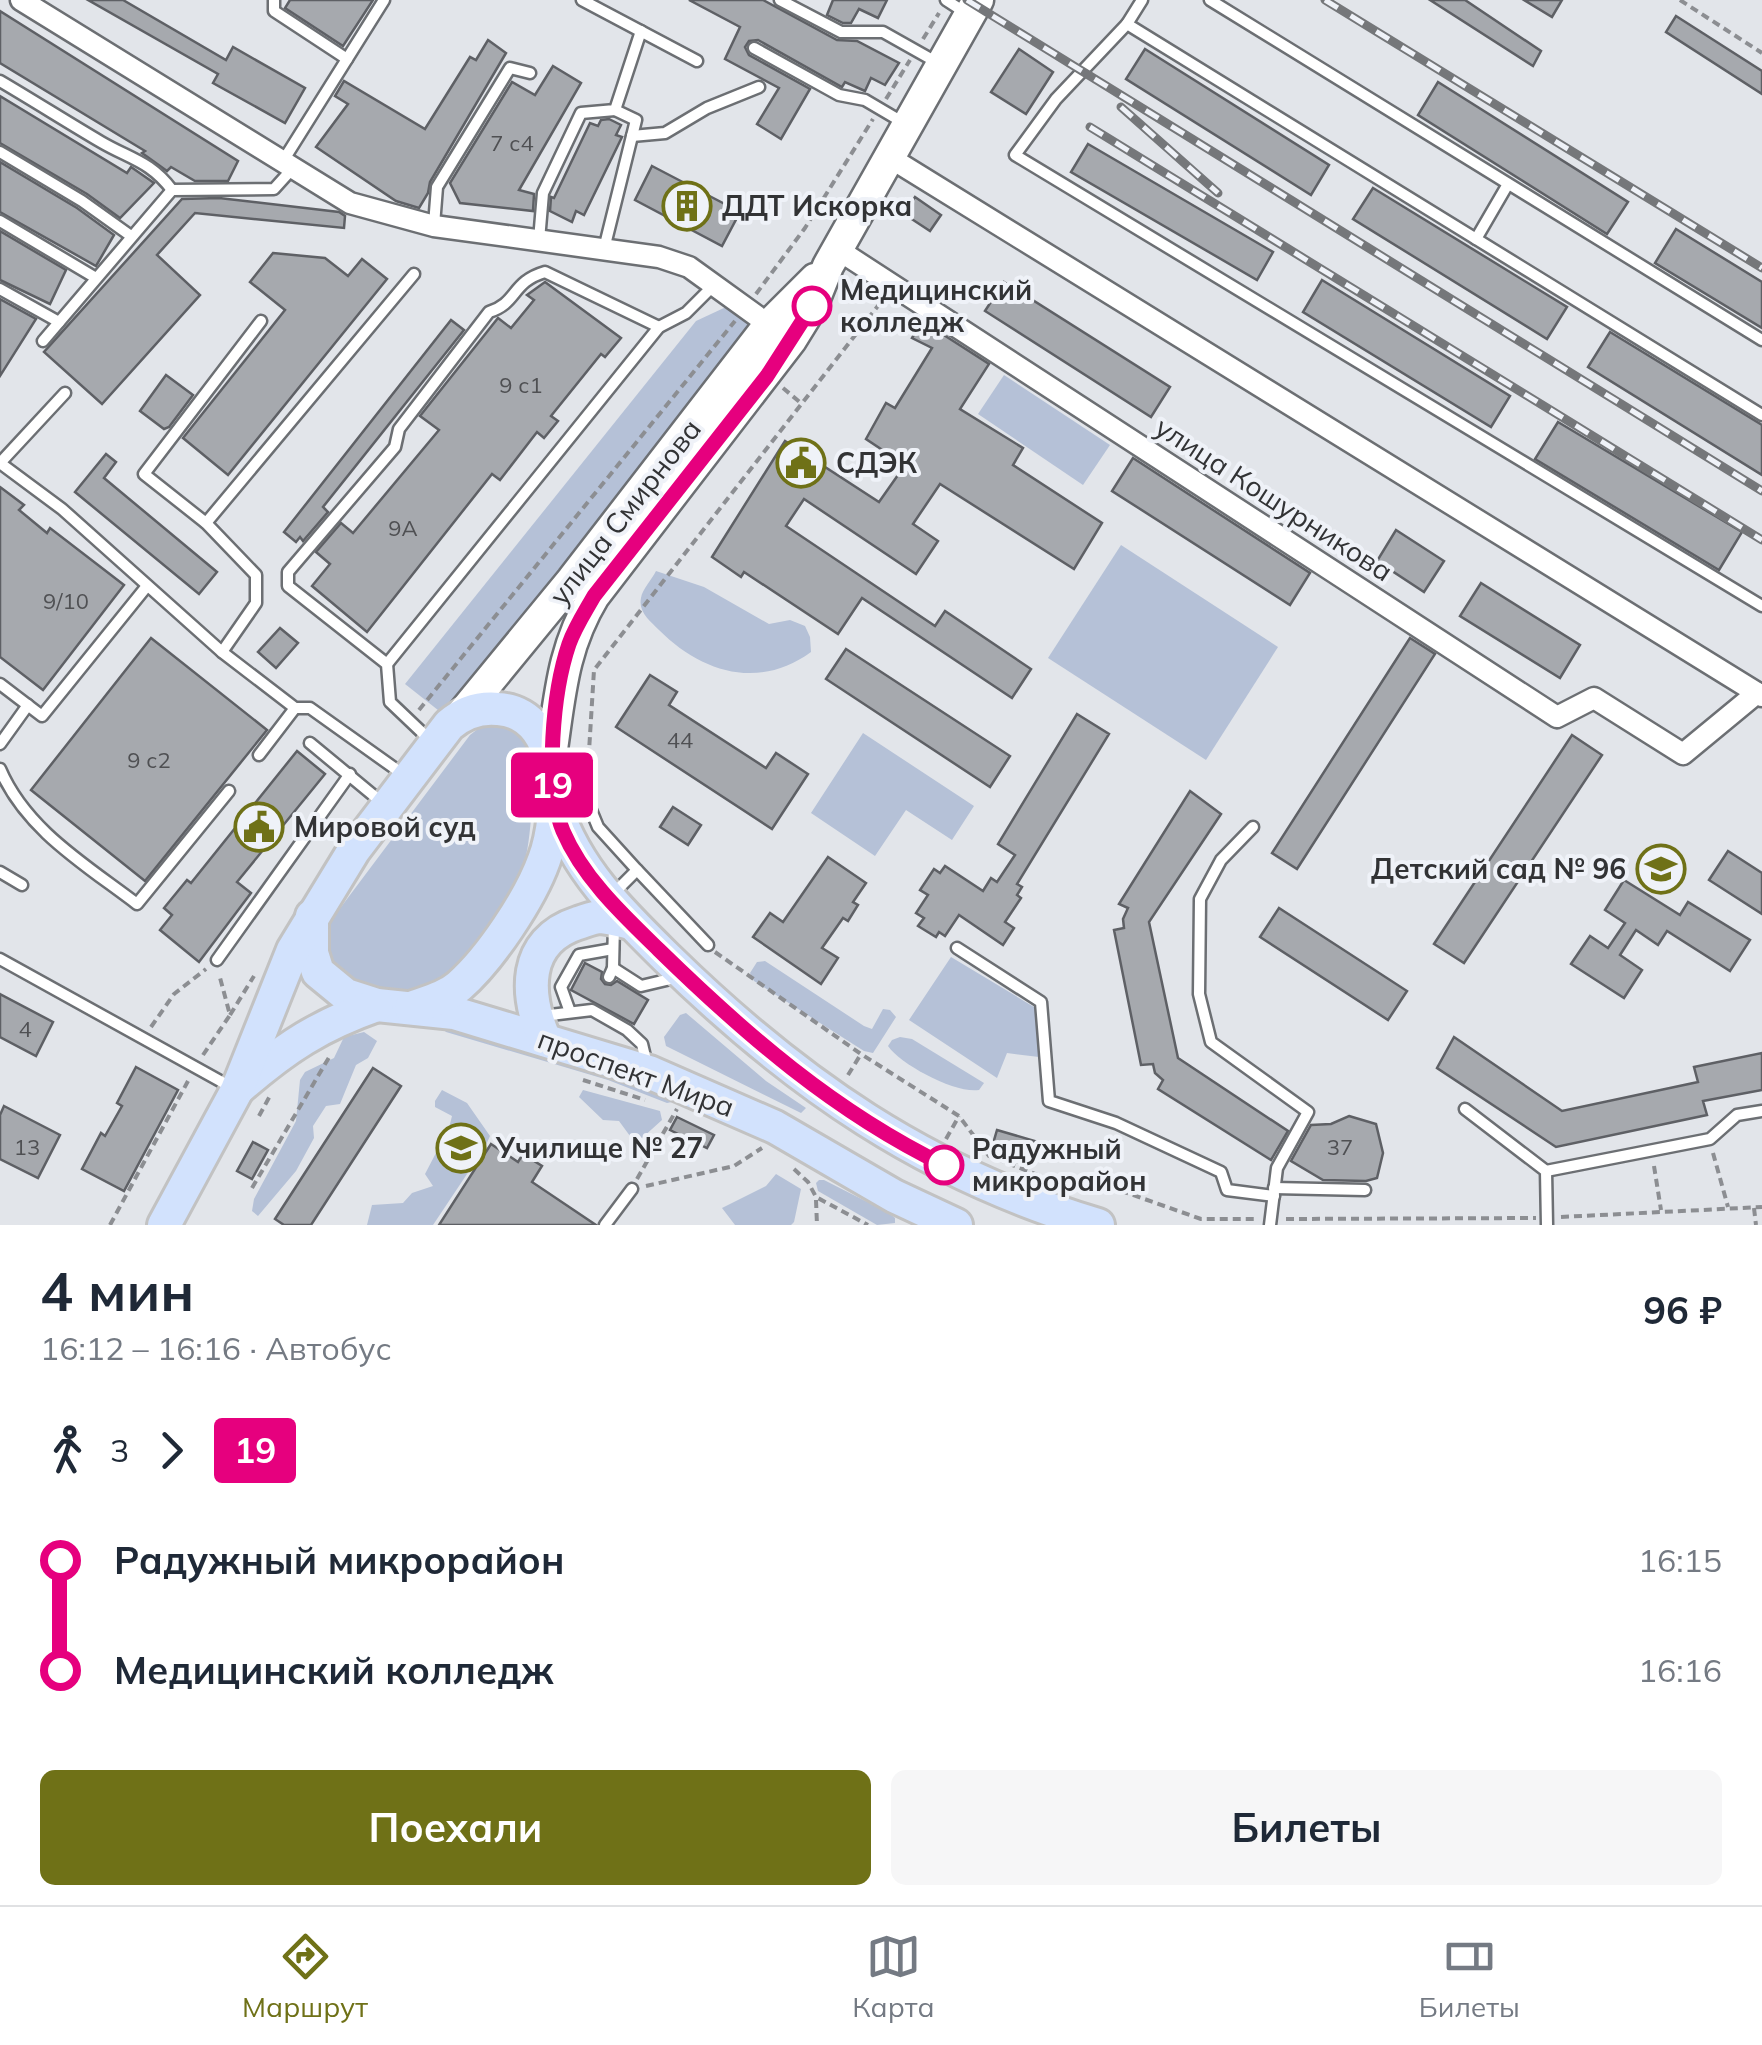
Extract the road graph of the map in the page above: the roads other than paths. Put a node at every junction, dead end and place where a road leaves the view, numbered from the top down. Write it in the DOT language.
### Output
graph roads {
  1 [pos="274,0"];
  2 [pos="384,0"];
  3 [pos="582,0"];
  4 [pos="780,0"];
  5 [pos="1142,0"];
  6 [pos="1210,0"];
  7 [pos="35,4"];
  8 [pos="964,5"];
  9 [pos="1127,24"];
  10 [pos="641,31"];
  11 [pos="754,48"];
  12 [pos="347,59"];
  13 [pos="697,60"];
  14 [pos="941,65"];
  15 [pos="530,73"];
  16 [pos="0,81"];
  17 [pos="760,86"];
  18 [pos="615,110"];
  19 [pos="908,124"];
  20 [pos="632,136"];
  21 [pos="0,152"];
  22 [pos="889,157"];
  23 [pos="288,164"];
  24 [pos="1508,184"];
  25 [pos="172,190"];
  26 [pos="0,221"];
  27 [pos="434,226"];
  28 [pos="131,236"];
  29 [pos="1476,239"];
  30 [pos="539,240"];
  31 [pos="604,249"];
  32 [pos="832,258"];
  33 [pos="414,274"];
  34 [pos="96,278"];
  35 [pos="714,285"];
  36 [pos="0,289"];
  37 [pos="260,320"];
  38 [pos="59,322"];
  39 [pos="768,324"];
  40 [pos="659,328"];
  41 [pos="44,340"];
  42 [pos="1762,340"];
  43 [pos="65,393"];
  44 [pos="1762,416"];
  45 [pos="0,463"];
  46 [pos="206,523"];
  47 [pos="147,586"];
  48 [pos="1762,606"];
  49 [pos="222,652"];
  50 [pos="387,664"];
  51 [pos="0,684"];
  52 [pos="1759,694"];
  53 [pos="28,705"];
  54 [pos="295,708"];
  55 [pos="462,714"];
  56 [pos="422,732"];
  57 [pos="310,743"];
  58 [pos="0,744"];
  59 [pos="259,755"];
  60 [pos="551,756"];
  61 [pos="0,769"];
  62 [pos="350,774"];
  63 [pos="408,778"];
  64 [pos="230,791"];
  65 [pos="553,798"];
  66 [pos="586,798"];
  67 [pos="386,806"];
  68 [pos="1254,828"];
  69 [pos="586,839"];
  70 [pos="637,870"];
  71 [pos="0,872"];
  72 [pos="22,885"];
  73 [pos="532,885"];
  74 [pos="312,916"];
  75 [pos="618,924"];
  76 [pos="708,945"];
  77 [pos="957,948"];
  78 [pos="0,960"];
  79 [pos="217,960"];
  80 [pos="684,975"];
  81 [pos="376,1005"];
  82 [pos="410,1008"];
  83 [pos="570,1012"];
  84 [pos="529,1028"];
  85 [pos="649,1072"];
  86 [pos="237,1090"];
  87 [pos="1465,1109"];
  88 [pos="1762,1111"];
  89 [pos="1546,1171"];
  90 [pos="632,1189"];
  91 [pos="1365,1190"];
  92 [pos="1274,1192"];
  93 [pos="950,1224"];
  94 [pos="164,1225"];
  95 [pos="606,1225"];
  96 [pos="1098,1225"];
  97 [pos="1270,1225"];
  98 [pos="1547,1225"];
  1 -- 12 [label="lane"];
  2 -- 12 [label="lane"];
  3 -- 10 [label="lane"];
  4 -- 14 [label="lane"];
  5 -- 9 [label="lane"];
  6 -- 24 [label="lane"];
  7 -- 23 [label="street"];
  8 -- 14 [label="main road, улица Смирнова"];
  9 -- 29 [label="lane"];
  9 -- 48 [label="lane"];
  10 -- 13 [label="lane"];
  10 -- 18 [label="lane"];
  11 -- 19 [label="lane"];
  12 -- 23 [label="lane"];
  14 -- 19 [label="main road, улица Смирнова"];
  15 -- 27 [label="lane"];
  16 -- 25 [label="lane"];
  17 -- 20 [label="lane"];
  18 -- 20 [label="lane"];
  18 -- 30 [label="lane"];
  19 -- 22 [label="main road, улица Смирнова"];
  20 -- 31 [label="lane"];
  21 -- 28 [label="lane"];
  22 -- 32 [label="main road, улица Смирнова"];
  22 -- 52 [label="street"];
  23 -- 25 [label="lane"];
  23 -- 27 [label="street"];
  24 -- 29 [label="lane"];
  24 -- 42 [label="lane"];
  25 -- 28 [label="lane"];
  26 -- 34 [label="lane"];
  27 -- 30 [label="street"];
  28 -- 34 [label="lane"];
  29 -- 44 [label="lane"];
  30 -- 31 [label="street"];
  31 -- 35 [label="street"];
  32 -- 39 [label="main road, улица Смирнова"];
  32 -- 52 [label="street, улица Кошурникова"];
  33 -- 46 [label="lane"];
  34 -- 38 [label="lane"];
  35 -- 39 [label="street"];
  35 -- 40 [label="lane"];
  36 -- 38 [label="lane"];
  37 -- 46 [label="lane"];
  38 -- 41 [label="lane"];
  39 -- 55 [label="main road, улица Смирнова"];
  39 -- 60 [label="main road, улица Смирнова"];
  40 -- 50 [label="lane"];
  40 -- 50 [label="lane"];
  43 -- 45 [label="lane"];
  45 -- 47 [label="lane"];
  46 -- 49 [label="lane"];
  47 -- 49 [label="lane"];
  47 -- 53 [label="lane"];
  49 -- 54 [label="lane"];
  50 -- 56 [label="lane"];
  51 -- 53 [label="lane"];
  53 -- 58 [label="lane"];
  54 -- 59 [label="lane"];
  54 -- 63 [label="lane"];
  55 -- 56 [label="main road"];
  55 -- 60 [label="main road"];
  56 -- 63 [label="main road"];
  57 -- 62 [label="lane"];
  60 -- 65 [label="main road"];
  61 -- 64 [label="lane"];
  62 -- 67 [label="lane"];
  62 -- 79 [label="lane"];
  63 -- 67 [label="main road"];
  65 -- 69 [label="main road"];
  65 -- 73 [label="main road"];
  66 -- 69 [label="lane"];
  67 -- 74 [label="main road"];
  68 -- 92 [label="lane"];
  69 -- 70 [label="lane"];
  69 -- 73 [label="lane"];
  69 -- 75 [label="main road"];
  70 -- 75 [label="lane"];
  70 -- 76 [label="lane"];
  71 -- 72 [label="lane"];
  73 -- 82 [label="main road"];
  74 -- 81 [label="main road"];
  74 -- 86 [label="main road"];
  75 -- 80 [label="main road"];
  75 -- 80 [label="lane"];
  75 -- 83 [label="lane"];
  75 -- 84 [label="main road"];
  77 -- 92 [label="lane"];
  78 -- 86 [label="lane"];
  80 -- 96 [label="main road"];
  81 -- 82 [label="main road, проспект Мира"];
  81 -- 86 [label="main road"];
  82 -- 84 [label="main road, проспект Мира"];
  83 -- 84 [label="lane"];
  83 -- 85 [label="lane"];
  84 -- 85 [label="main road, проспект Мира"];
  85 -- 93 [label="main road, проспект Мира"];
  86 -- 94 [label="main road"];
  87 -- 89 [label="lane"];
  88 -- 89 [label="lane"];
  89 -- 98 [label="lane"];
  90 -- 95 [label="lane"];
  91 -- 92 [label="lane"];
  92 -- 97 [label="lane"];
}
